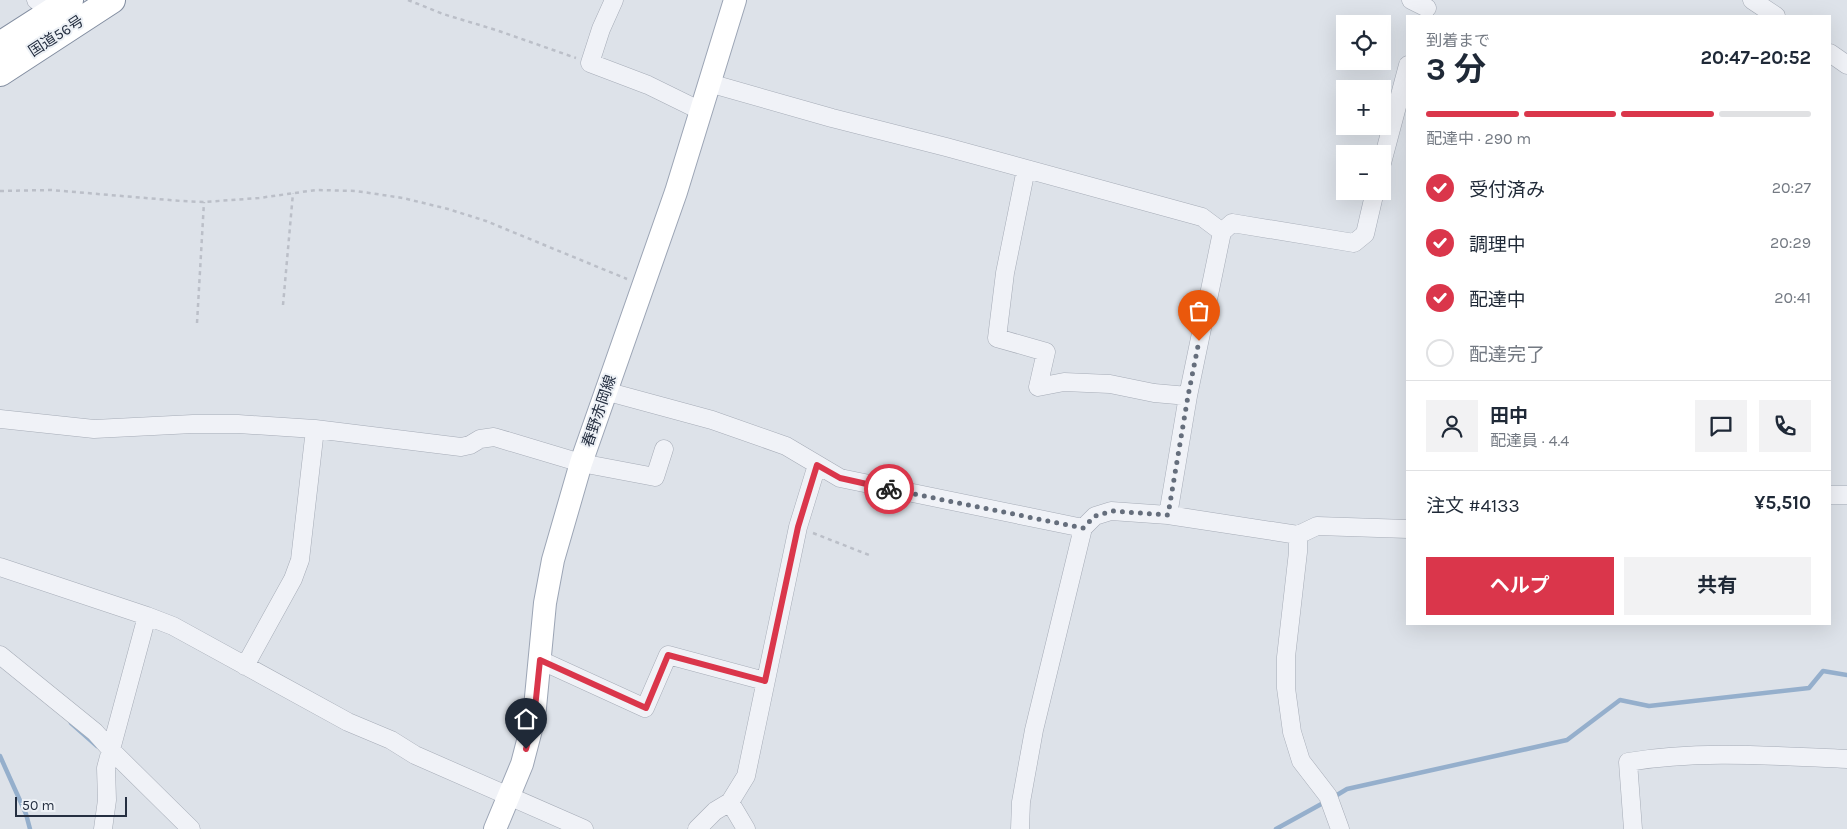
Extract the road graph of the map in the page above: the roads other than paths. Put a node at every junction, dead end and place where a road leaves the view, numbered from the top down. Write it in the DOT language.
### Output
graph roads {
  1 [pos="112,0"];
  2 [pos="614,0"];
  3 [pos="735,0"];
  4 [pos="1411,0"];
  5 [pos="1752,0"];
  6 [pos="52,4"];
  7 [pos="1427,8"];
  8 [pos="1774,15"];
  9 [pos="0,45"];
  10 [pos="1831,54"];
  11 [pos="1847,65"];
  12 [pos="0,73"];
  13 [pos="1406,73"];
  14 [pos="709,82"];
  15 [pos="702,111"];
  16 [pos="1387,145"];
  17 [pos="1026,169"];
  18 [pos="1374,200"];
  19 [pos="1222,232"];
  20 [pos="605,391"];
  21 [pos="1188,396"];
  22 [pos="0,419"];
  23 [pos="315,429"];
  24 [pos="664,448"];
  25 [pos="581,463"];
  26 [pos="817,465"];
  27 [pos="1831,495"];
  28 [pos="1847,495"];
  29 [pos="1168,515"];
  30 [pos="1083,528"];
  31 [pos="1406,529"];
  32 [pos="1298,535"];
  33 [pos="0,567"];
  34 [pos="147,616"];
  35 [pos="0,655"];
  36 [pos="540,660"];
  37 [pos="245,666"];
  38 [pos="765,681"];
  39 [pos="112,750"];
  40 [pos="1847,759"];
  41 [pos="509,796"];
  42 [pos="730,802"];
  43 [pos="104,829"];
  44 [pos="191,829"];
  45 [pos="495,829"];
  46 [pos="584,829"];
  47 [pos="698,829"];
  48 [pos="746,829"];
  49 [pos="1020,829"];
  50 [pos="1340,829"];
  51 [pos="1633,829"];
  1 -- 12 [label="highway, 国道56号"];
  2 -- 15 [label="street"];
  3 -- 14 [label="main road, 春野赤岡線"];
  4 -- 7 [label="street"];
  5 -- 8 [label="street"];
  6 -- 9 [label="highway, 国道56号"];
  10 -- 11 [label="street"];
  13 -- 16 [label="street"];
  14 -- 15 [label="main road, 春野赤岡線"];
  14 -- 17 [label="street"];
  15 -- 20 [label="main road, 春野赤岡線"];
  17 -- 19 [label="street"];
  17 -- 21 [label="street"];
  18 -- 19 [label="street"];
  19 -- 21 [label="street"];
  20 -- 25 [label="main road, 春野赤岡線"];
  20 -- 26 [label="street"];
  21 -- 29 [label="street"];
  22 -- 23 [label="street"];
  23 -- 25 [label="street"];
  23 -- 37 [label="street"];
  24 -- 25 [label="street"];
  25 -- 36 [label="main road, 春野赤岡線"];
  26 -- 30 [label="street"];
  26 -- 38 [label="street"];
  27 -- 28 [label="street"];
  29 -- 30 [label="street"];
  29 -- 32 [label="street"];
  30 -- 49 [label="street"];
  31 -- 32 [label="street"];
  32 -- 50 [label="street"];
  33 -- 34 [label="street"];
  34 -- 37 [label="street"];
  34 -- 39 [label="street"];
  35 -- 39 [label="street"];
  36 -- 38 [label="street"];
  36 -- 41 [label="main road, 春野赤岡線"];
  37 -- 41 [label="street"];
  38 -- 42 [label="street"];
  39 -- 43 [label="street"];
  39 -- 44 [label="street"];
  40 -- 51 [label="street"];
  41 -- 45 [label="main road, 春野赤岡線"];
  41 -- 46 [label="street"];
  42 -- 47 [label="street"];
  42 -- 48 [label="street"];
}
